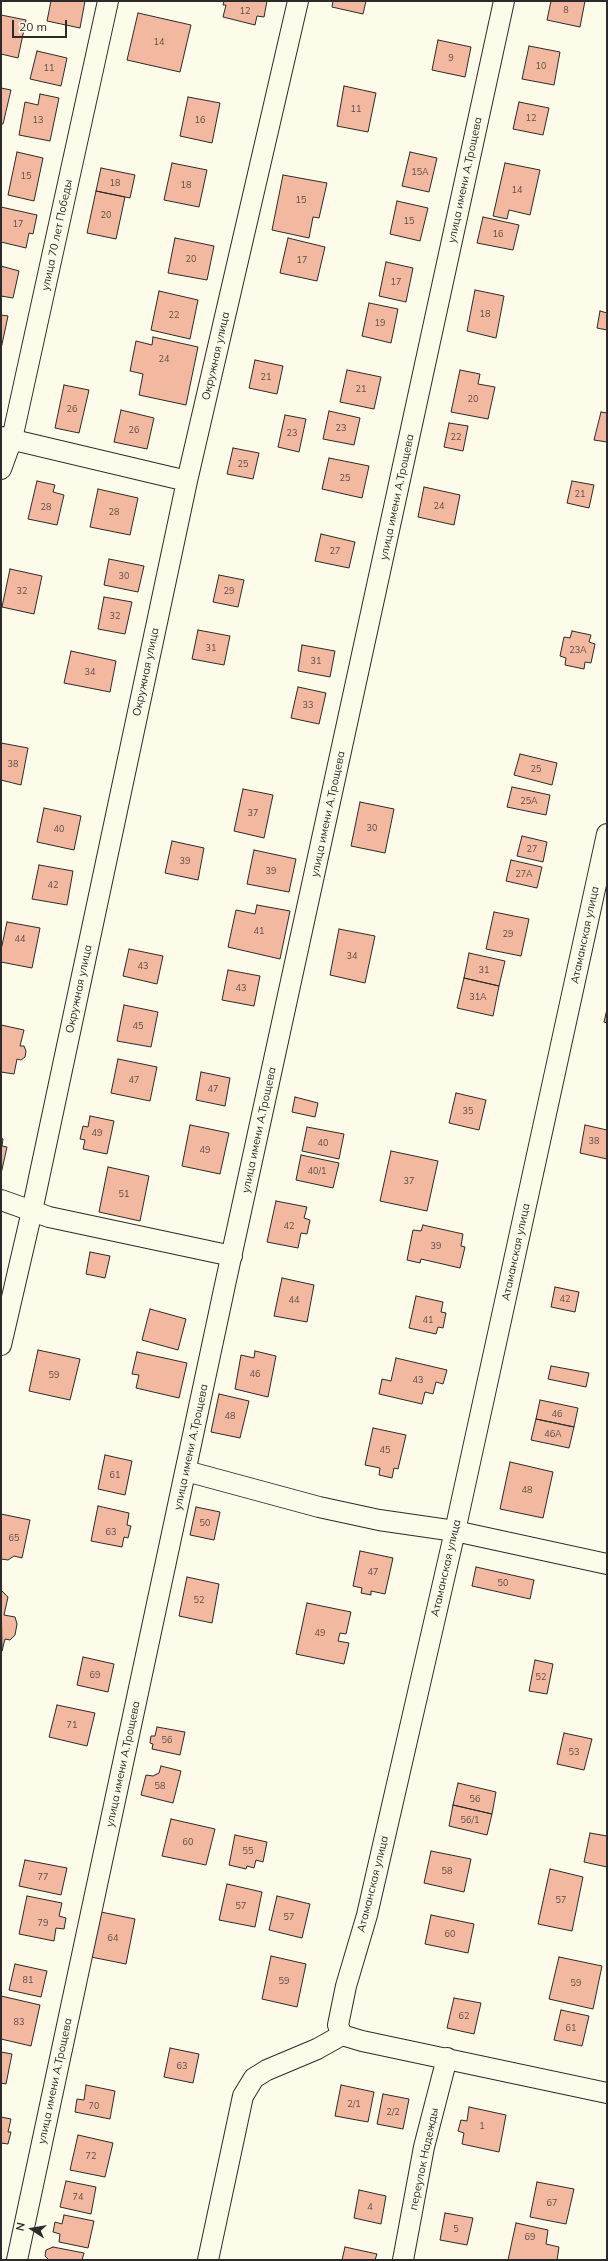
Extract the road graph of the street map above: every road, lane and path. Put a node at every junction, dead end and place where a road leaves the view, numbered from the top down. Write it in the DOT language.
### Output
graph roads {
  1 [pos="108,1"];
  2 [pos="298,1"];
  3 [pos="504,1"];
  4 [pos="6,438"];
  5 [pos="1,468"];
  6 [pos="187,481"];
  7 [pos="607,834"];
  8 [pos="1,1200"];
  9 [pos="32,1211"];
  10 [pos="232,1256"];
  11 [pos="1,1345"];
  12 [pos="186,1471"];
  13 [pos="455,1531"];
  14 [pos="607,1564"];
  15 [pos="342,2035"];
  16 [pos="447,2058"];
  17 [pos="607,2093"];
  18 [pos="17,2260"];
  19 [pos="208,2260"];
  20 [pos="402,2260"];
  1 -- 4 [label="street, улица 70 лет Победы"];
  2 -- 6 [label="street, Окружная улица"];
  3 -- 10 [label="street, улица имени А.Трощева"];
  4 -- 5 [label="street, улица 70 лет Победы"];
  4 -- 6 [label="street"];
  6 -- 9 [label="street, Окружная улица"];
  7 -- 13 [label="street, Атаманская улица"];
  8 -- 9 [label="street"];
  9 -- 10 [label="street"];
  9 -- 11 [label="street, Окружная улица"];
  10 -- 12 [label="street, улица имени А.Трощева"];
  12 -- 13 [label="street"];
  12 -- 18 [label="street, улица имени А.Трощева"];
  13 -- 14 [label="street"];
  13 -- 15 [label="street, Атаманская улица"];
  15 -- 16 [label="street"];
  15 -- 19 [label="street"];
  16 -- 17 [label="street"];
  16 -- 20 [label="street, переулок Надежды"];
}
